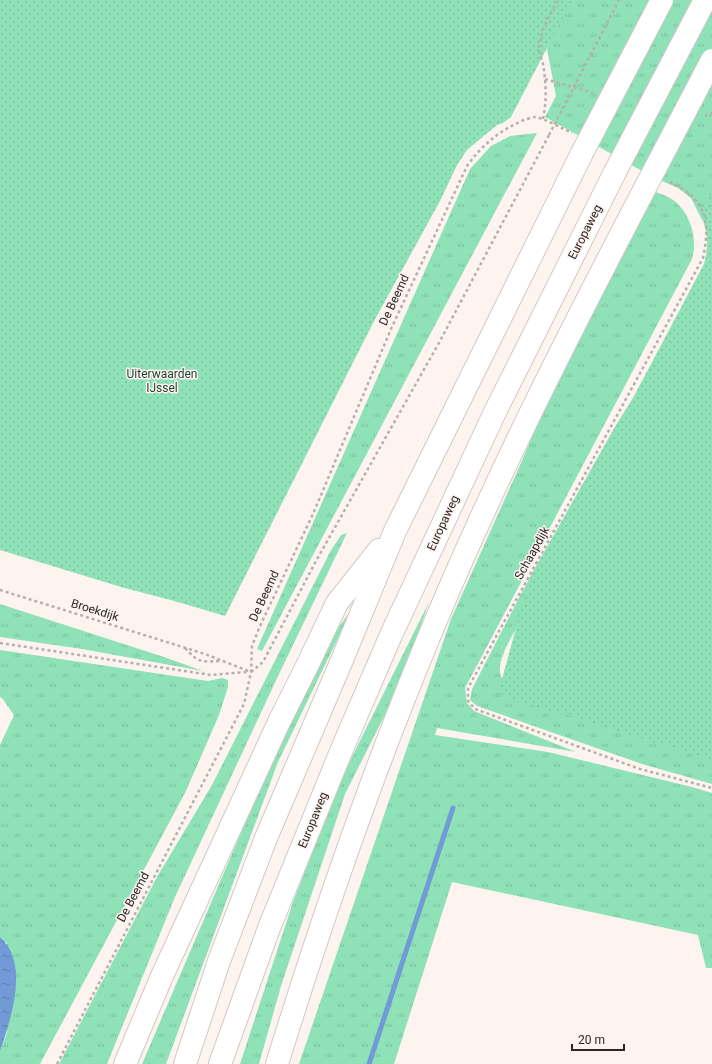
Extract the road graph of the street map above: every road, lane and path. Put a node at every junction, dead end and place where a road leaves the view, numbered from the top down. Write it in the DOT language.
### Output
graph roads {
  1 [pos="558,0"];
  2 [pos="619,0"];
  3 [pos="662,0"];
  4 [pos="705,0"];
  5 [pos="712,60"];
  6 [pos="543,119"];
  7 [pos="580,144"];
  8 [pos="667,180"];
  9 [pos="395,531"];
  10 [pos="0,590"];
  11 [pos="0,643"];
  12 [pos="184,648"];
  13 [pos="222,660"];
  14 [pos="251,672"];
  15 [pos="712,788"];
  16 [pos="279,1060"];
  17 [pos="57,1064"];
  18 [pos="125,1064"];
  19 [pos="185,1064"];
  20 [pos="220,1064"];
  1 -- 6 [label="path"];
  2 -- 14 [label="path, bridge"];
  3 -- 7 [label="highway, bridge"];
  4 -- 20 [label="highway, Europaweg, bridge"];
  5 -- 16 [label="highway, bridge"];
  6 -- 7 [label="path"];
  6 -- 14 [label="path, De Beemd"];
  7 -- 9 [label="highway"];
  8 -- 15 [label="path, Schaapdijk"];
  9 -- 18 [label="highway"];
  9 -- 19 [label="highway"];
  10 -- 12 [label="path, Broekdijk"];
  11 -- 14 [label="path"];
  12 -- 13 [label="path, Broekdijk"];
  12 -- 13 [label="path"];
  13 -- 14 [label="path, Broekdijk"];
  14 -- 17 [label="path, De Beemd"];
}
